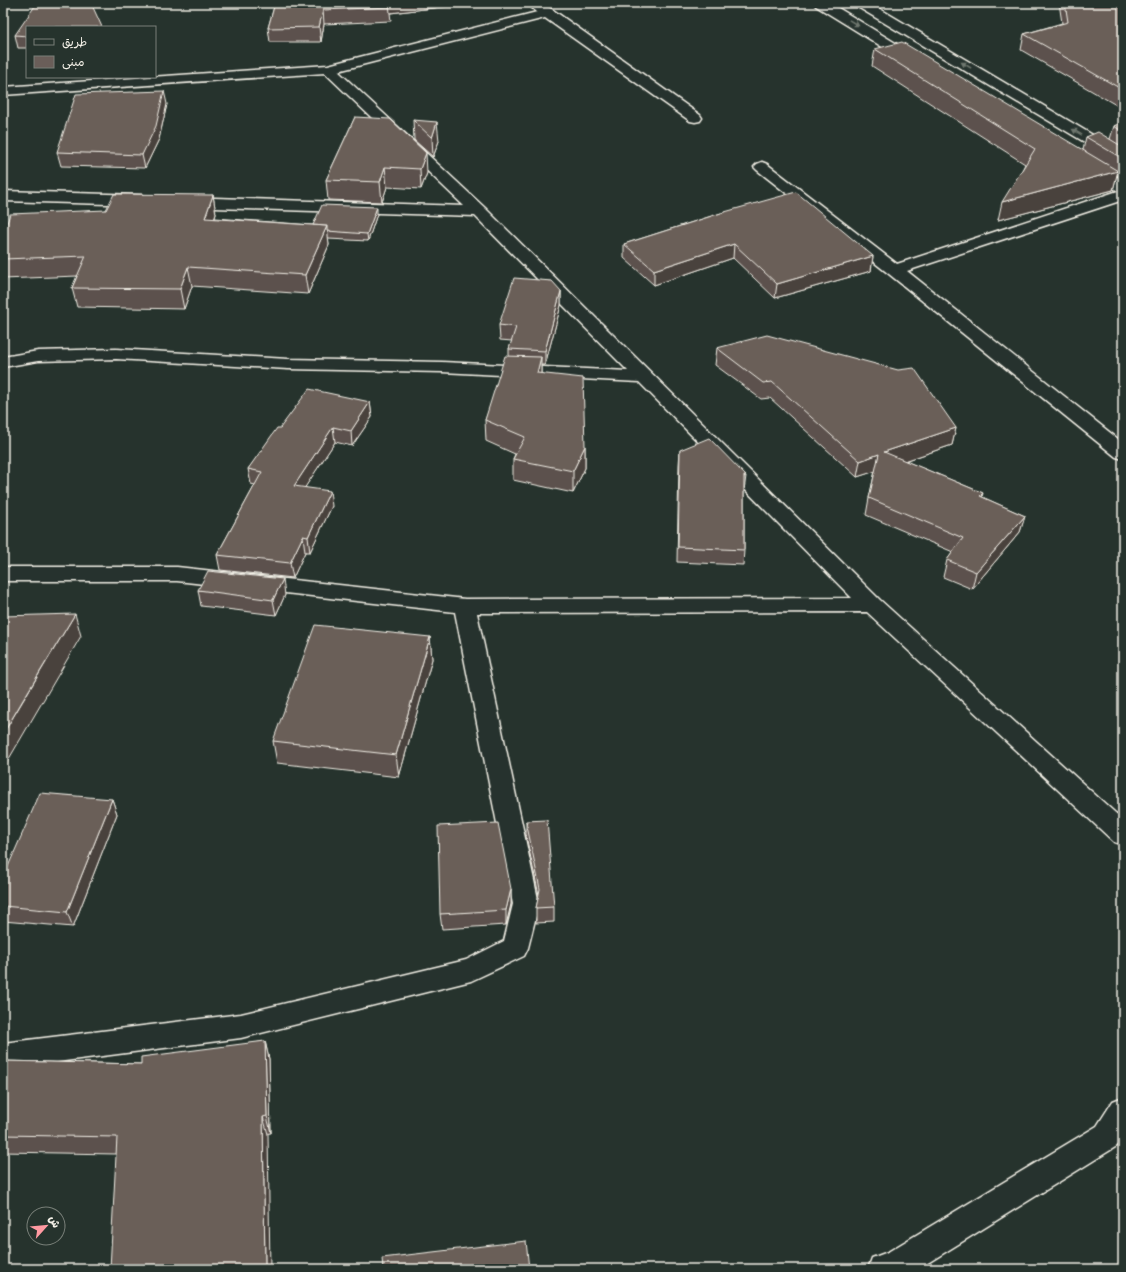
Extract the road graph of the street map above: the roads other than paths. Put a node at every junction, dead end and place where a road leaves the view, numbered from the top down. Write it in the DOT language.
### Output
graph roads {
  1 [pos="534,3"];
  2 [pos="821,3"];
  3 [pos="861,3"];
  4 [pos="548,13"];
  5 [pos="926,67"];
  6 [pos="328,69"];
  7 [pos="3,91"];
  8 [pos="695,118"];
  9 [pos="1075,158"];
  10 [pos="1123,159"];
  11 [pos="762,167"];
  12 [pos="1123,188"];
  13 [pos="1123,195"];
  14 [pos="3,196"];
  15 [pos="478,211"];
  16 [pos="895,270"];
  17 [pos="3,362"];
  18 [pos="644,377"];
  19 [pos="1123,454"];
  20 [pos="3,574"];
  21 [pos="872,605"];
  22 [pos="465,606"];
  23 [pos="1123,835"];
  24 [pos="3,1056"];
  25 [pos="1123,1110"];
  26 [pos="883,1269"];
  1 -- 4 [label="street"];
  2 -- 5 [label="street, one-way"];
  10 -- 3 [label="street, one-way"];
  4 -- 6 [label="street"];
  4 -- 8 [label="street"];
  6 -- 7 [label="street"];
  6 -- 15 [label="street"];
  9 -- 12 [label="street"];
  11 -- 16 [label="street"];
  13 -- 16 [label="street"];
  14 -- 15 [label="street"];
  15 -- 18 [label="street"];
  16 -- 19 [label="street"];
  17 -- 18 [label="street"];
  18 -- 21 [label="street"];
  20 -- 22 [label="street"];
  21 -- 22 [label="street"];
  21 -- 23 [label="street"];
  22 -- 24 [label="street"];
  25 -- 26 [label="street"];
}
